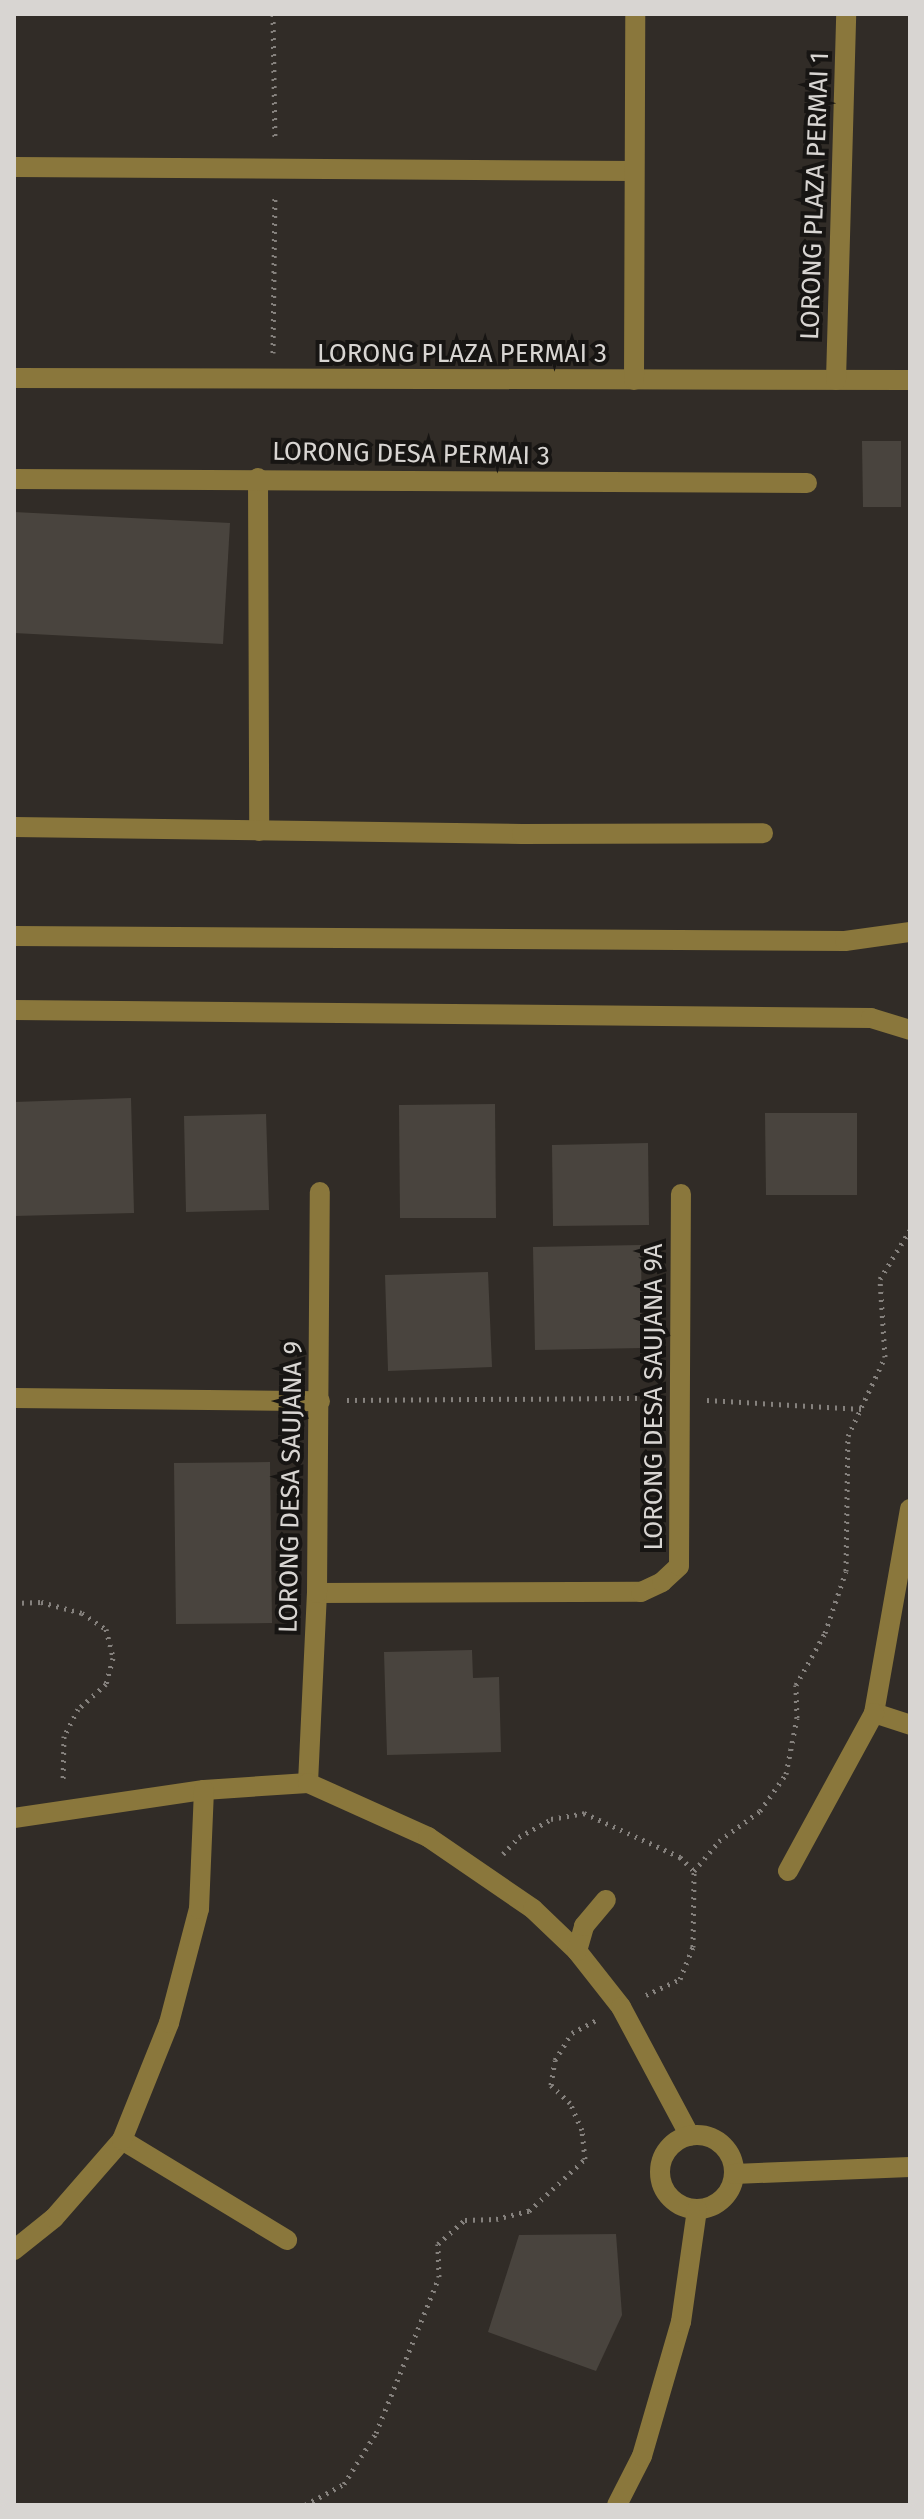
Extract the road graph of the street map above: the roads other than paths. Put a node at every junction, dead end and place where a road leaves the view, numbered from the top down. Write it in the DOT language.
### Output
graph roads {
  1 [pos="635,14"];
  2 [pos="846,14"];
  3 [pos="14,167"];
  4 [pos="634,171"];
  5 [pos="14,378"];
  6 [pos="634,380"];
  7 [pos="836,380"];
  8 [pos="910,380"];
  9 [pos="258,478"];
  10 [pos="14,479"];
  11 [pos="807,483"];
  12 [pos="14,827"];
  13 [pos="259,831"];
  14 [pos="763,833"];
  15 [pos="910,932"];
  16 [pos="14,936"];
  17 [pos="14,1010"];
  18 [pos="910,1030"];
  19 [pos="320,1192"];
  20 [pos="681,1194"];
  21 [pos="14,1398"];
  22 [pos="320,1401"];
  23 [pos="910,1509"];
  24 [pos="317,1593"];
  25 [pos="874,1713"];
  26 [pos="910,1725"];
  27 [pos="308,1783"];
  28 [pos="204,1790"];
  29 [pos="14,1818"];
  30 [pos="788,1871"];
  31 [pos="606,1900"];
  32 [pos="577,1951"];
  33 [pos="690,2136"];
  34 [pos="122,2140"];
  35 [pos="910,2167"];
  36 [pos="734,2174"];
  37 [pos="697,2209"];
  38 [pos="287,2240"];
  39 [pos="14,2250"];
  40 [pos="617,2505"];
  1 -- 4 [label="street"];
  2 -- 7 [label="street, LORONG PLAZA PERMAI 1"];
  3 -- 4 [label="street"];
  4 -- 6 [label="street"];
  5 -- 6 [label="street, LORONG PLAZA PERMAI 3"];
  6 -- 7 [label="street, LORONG PLAZA PERMAI 3"];
  7 -- 8 [label="street, LORONG PLAZA PERMAI 3"];
  9 -- 10 [label="street, LORONG DESA PERMAI 3"];
  9 -- 11 [label="street, LORONG DESA PERMAI 3"];
  9 -- 13 [label="street"];
  12 -- 13 [label="street"];
  13 -- 14 [label="street"];
  15 -- 16 [label="street"];
  17 -- 18 [label="street"];
  19 -- 22 [label="street, LORONG DESA SAUJANA 9"];
  20 -- 24 [label="street, LORONG DESA SAUJANA 9A"];
  21 -- 22 [label="street"];
  22 -- 24 [label="street, LORONG DESA SAUJANA 9"];
  23 -- 25 [label="street"];
  24 -- 27 [label="street, LORONG DESA SAUJANA 9"];
  25 -- 26 [label="street"];
  25 -- 30 [label="street"];
  27 -- 28 [label="street"];
  27 -- 32 [label="street"];
  28 -- 29 [label="street"];
  28 -- 34 [label="street"];
  31 -- 32 [label="street"];
  32 -- 33 [label="street"];
  33 -- 36 [label="street"];
  33 -- 37 [label="street"];
  34 -- 38 [label="street"];
  34 -- 39 [label="street"];
  35 -- 36 [label="street"];
  36 -- 37 [label="street"];
  37 -- 40 [label="street"];
}
